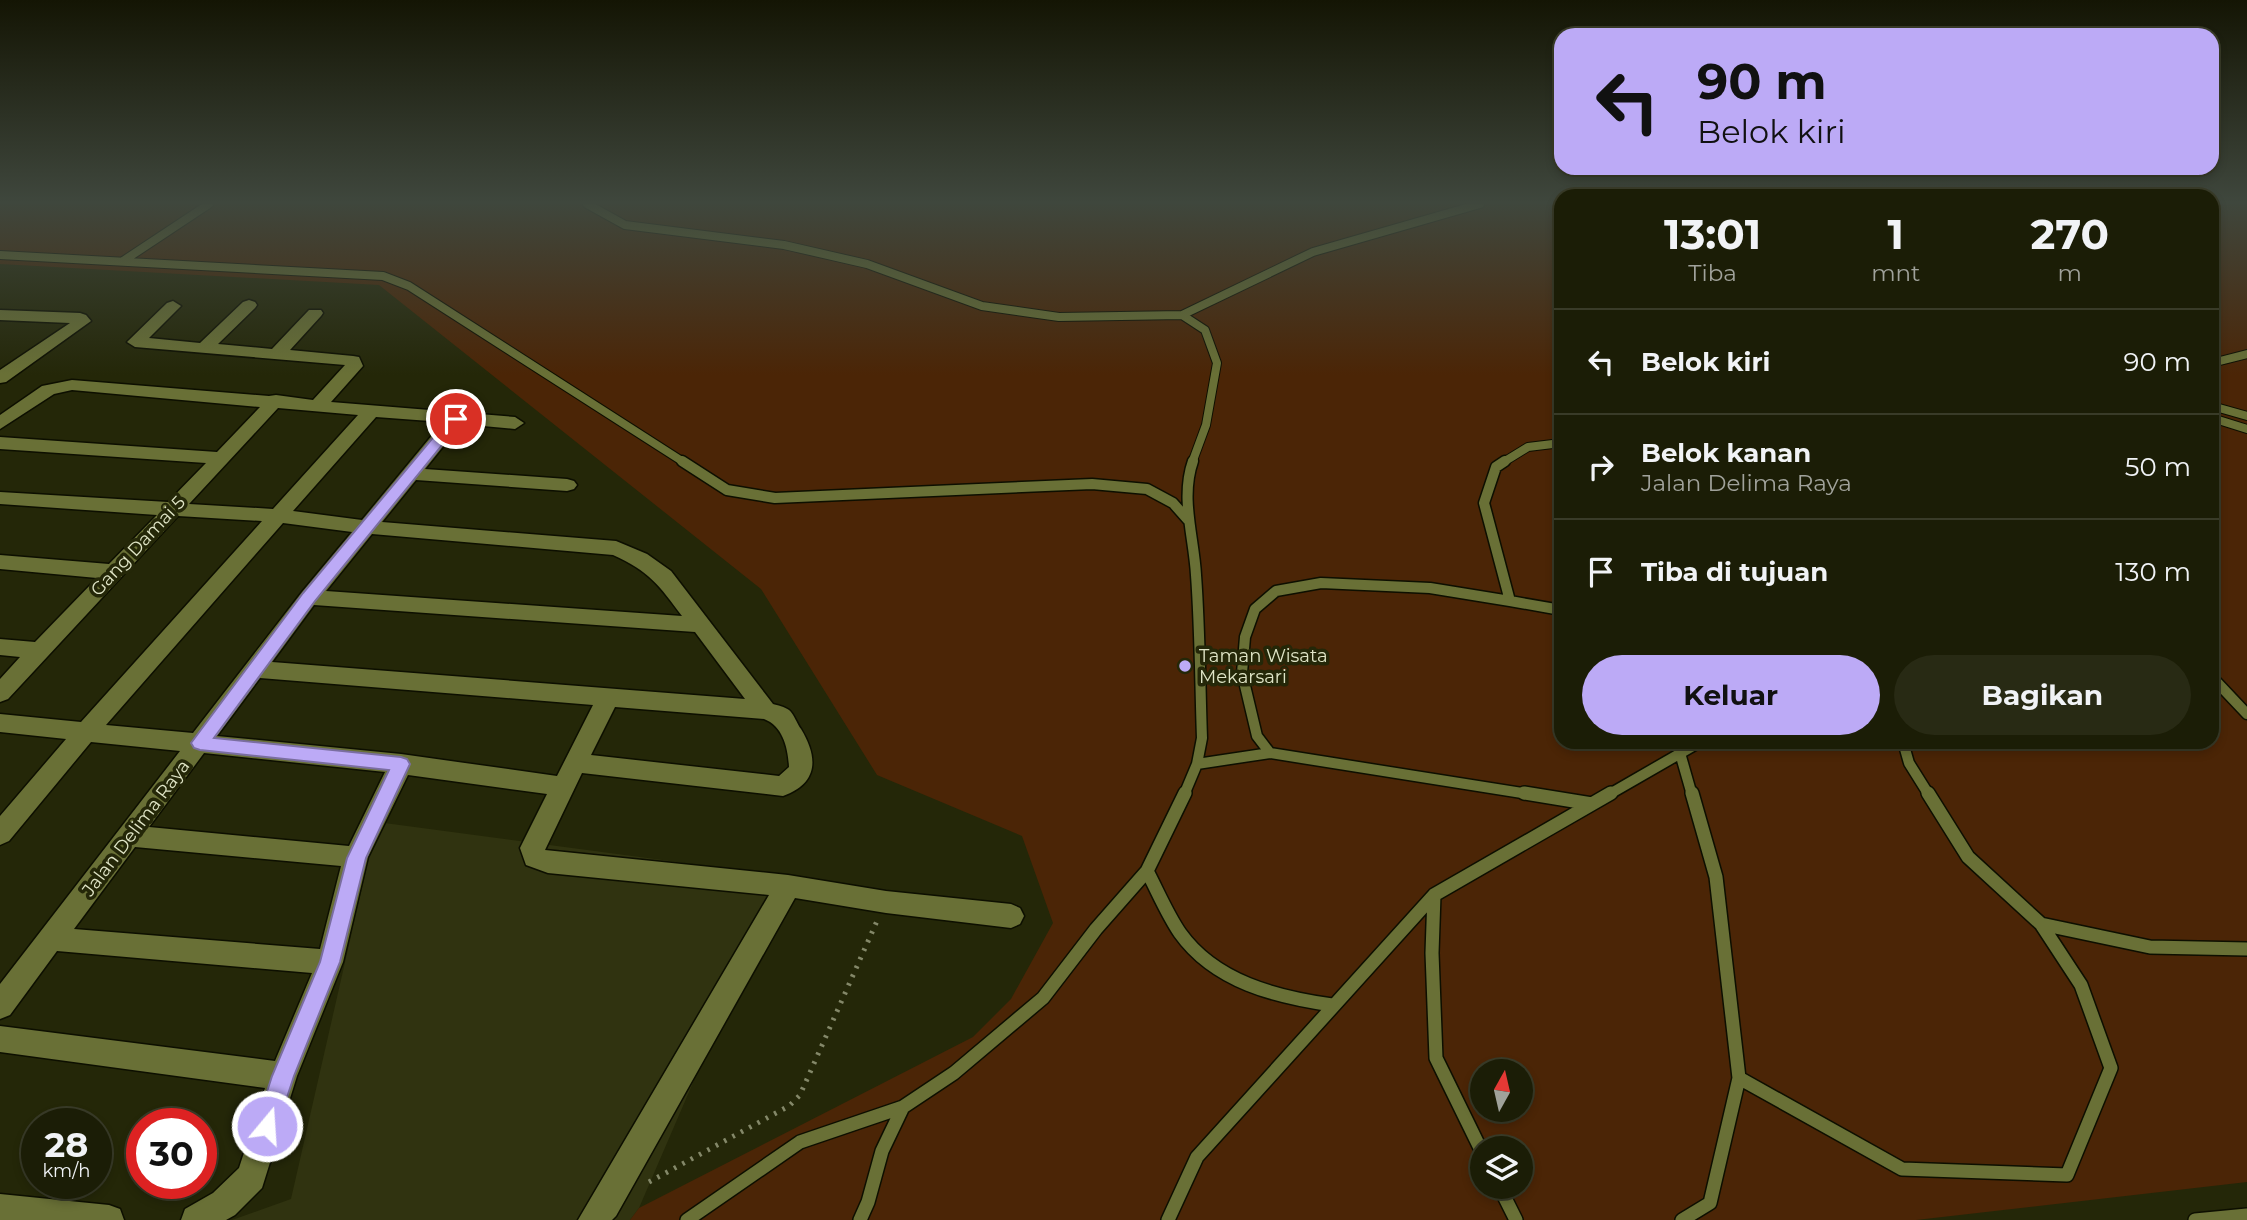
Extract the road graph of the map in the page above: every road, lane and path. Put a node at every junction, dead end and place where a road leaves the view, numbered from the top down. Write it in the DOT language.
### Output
graph roads {
  1 [pos="123,261"];
  2 [pos="854,261"];
  3 [pos="1294,261"];
  4 [pos="249,304"];
  5 [pos="173,306"];
  6 [pos="315,313"];
  7 [pos="1182,315"];
  8 [pos="2,316"];
  9 [pos="204,348"];
  10 [pos="278,353"];
  11 [pos="2247,354"];
  12 [pos="2219,361"];
  13 [pos="0,378"];
  14 [pos="276,400"];
  15 [pos="319,404"];
  16 [pos="2219,407"];
  17 [pos="372,410"];
  18 [pos="2247,415"];
  19 [pos="456,419"];
  20 [pos="2219,420"];
  21 [pos="0,422"];
  22 [pos="515,423"];
  23 [pos="2247,429"];
  24 [pos="0,443"];
  25 [pos="1554,444"];
  26 [pos="220,458"];
  27 [pos="412,474"];
  28 [pos="567,485"];
  29 [pos="0,498"];
  30 [pos="171,510"];
  31 [pos="279,516"];
  32 [pos="1188,520"];
  33 [pos="366,527"];
  34 [pos="0,562"];
  35 [pos="116,572"];
  36 [pos="309,597"];
  37 [pos="1510,601"];
  38 [pos="1554,609"];
  39 [pos="701,625"];
  40 [pos="0,647"];
  41 [pos="40,650"];
  42 [pos="257,669"];
  43 [pos="2219,684"];
  44 [pos="0,693"];
  45 [pos="608,698"];
  46 [pos="765,710"];
  47 [pos="2247,714"];
  48 [pos="0,723"];
  49 [pos="85,733"];
  50 [pos="200,743"];
  51 [pos="1686,749"];
  52 [pos="1905,749"];
  53 [pos="1680,752"];
  54 [pos="1270,753"];
  55 [pos="575,763"];
  56 [pos="401,764"];
  57 [pos="1197,764"];
  58 [pos="565,787"];
  59 [pos="1592,804"];
  60 [pos="0,834"];
  61 [pos="129,836"];
  62 [pos="356,858"];
  63 [pos="1147,871"];
  64 [pos="788,886"];
  65 [pos="1434,895"];
  66 [pos="886,902"];
  67 [pos="1011,916"];
  68 [pos="2041,924"];
  69 [pos="52,939"];
  70 [pos="2247,949"];
  71 [pos="330,962"];
  72 [pos="1332,1005"];
  73 [pos="0,1006"];
  74 [pos="0,1039"];
  75 [pos="283,1076"];
  76 [pos="1739,1078"];
  77 [pos="903,1107"];
  78 [pos="1474,1136"];
  79 [pos="1506,1199"];
  80 [pos="0,1209"];
  81 [pos="599,1213"];
  82 [pos="2247,1215"];
  83 [pos="108,1220"];
  84 [pos="196,1220"];
  85 [pos="687,1220"];
  86 [pos="860,1220"];
  87 [pos="1168,1220"];
  88 [pos="1516,1220"];
  89 [pos="1682,1220"];
  90 [pos="2194,1220"];
  1 -- 32 [label="lane"];
  2 -- 7 [label="lane"];
  3 -- 7 [label="lane"];
  4 -- 9 [label="street"];
  5 -- 9 [label="street"];
  6 -- 10 [label="street"];
  7 -- 32 [label="lane"];
  8 -- 13 [label="street"];
  9 -- 10 [label="street"];
  10 -- 15 [label="street"];
  11 -- 12 [label="lane"];
  14 -- 15 [label="street"];
  14 -- 21 [label="street"];
  14 -- 26 [label="street, Gang Damai 5"];
  15 -- 17 [label="street"];
  16 -- 18 [label="lane"];
  17 -- 19 [label="street"];
  17 -- 31 [label="street"];
  19 -- 22 [label="street"];
  19 -- 27 [label="street, Jalan Delima Raya"];
  20 -- 23 [label="lane"];
  24 -- 26 [label="street"];
  25 -- 37 [label="lane"];
  26 -- 30 [label="street, Gang Damai 5"];
  27 -- 28 [label="street"];
  27 -- 33 [label="street, Jalan Delima Raya"];
  29 -- 30 [label="street"];
  30 -- 31 [label="street"];
  30 -- 35 [label="street, Gang Damai 5"];
  31 -- 33 [label="street"];
  31 -- 49 [label="street"];
  32 -- 57 [label="lane"];
  33 -- 36 [label="street, Jalan Delima Raya"];
  33 -- 39 [label="street"];
  34 -- 35 [label="street"];
  35 -- 41 [label="street, Gang Damai 5"];
  36 -- 39 [label="street"];
  36 -- 42 [label="street, Jalan Delima Raya"];
  37 -- 38 [label="lane"];
  37 -- 54 [label="lane"];
  39 -- 46 [label="street"];
  40 -- 41 [label="street"];
  41 -- 44 [label="street, Gang Damai 5"];
  42 -- 45 [label="street"];
  42 -- 50 [label="street, Jalan Delima Raya"];
  43 -- 47 [label="lane"];
  45 -- 46 [label="street"];
  45 -- 55 [label="street"];
  46 -- 55 [label="street"];
  48 -- 49 [label="street"];
  49 -- 50 [label="street"];
  49 -- 60 [label="street"];
  50 -- 56 [label="street"];
  50 -- 61 [label="street, Jalan Delima Raya"];
  51 -- 53 [label="lane"];
  52 -- 68 [label="lane"];
  53 -- 59 [label="lane"];
  53 -- 76 [label="lane"];
  54 -- 57 [label="lane"];
  54 -- 59 [label="lane"];
  55 -- 58 [label="street"];
  56 -- 58 [label="street"];
  56 -- 62 [label="street"];
  57 -- 63 [label="lane"];
  58 -- 64 [label="street"];
  59 -- 65 [label="lane"];
  61 -- 62 [label="street"];
  61 -- 69 [label="street, Jalan Delima Raya"];
  62 -- 71 [label="street"];
  63 -- 72 [label="lane"];
  63 -- 77 [label="lane"];
  64 -- 66 [label="street"];
  64 -- 81 [label="street"];
  65 -- 72 [label="lane"];
  65 -- 78 [label="lane"];
  66 -- 67 [label="street"];
  66 -- 81 [label="path"];
  68 -- 70 [label="lane"];
  68 -- 76 [label="lane"];
  69 -- 71 [label="street"];
  69 -- 73 [label="street, Jalan Delima Raya"];
  71 -- 75 [label="street"];
  72 -- 87 [label="lane"];
  74 -- 75 [label="street"];
  75 -- 84 [label="street"];
  76 -- 89 [label="lane"];
  77 -- 85 [label="lane"];
  77 -- 86 [label="lane"];
  79 -- 88 [label="lane"];
  80 -- 83 [label="street"];
  82 -- 90 [label="lane"];
}
